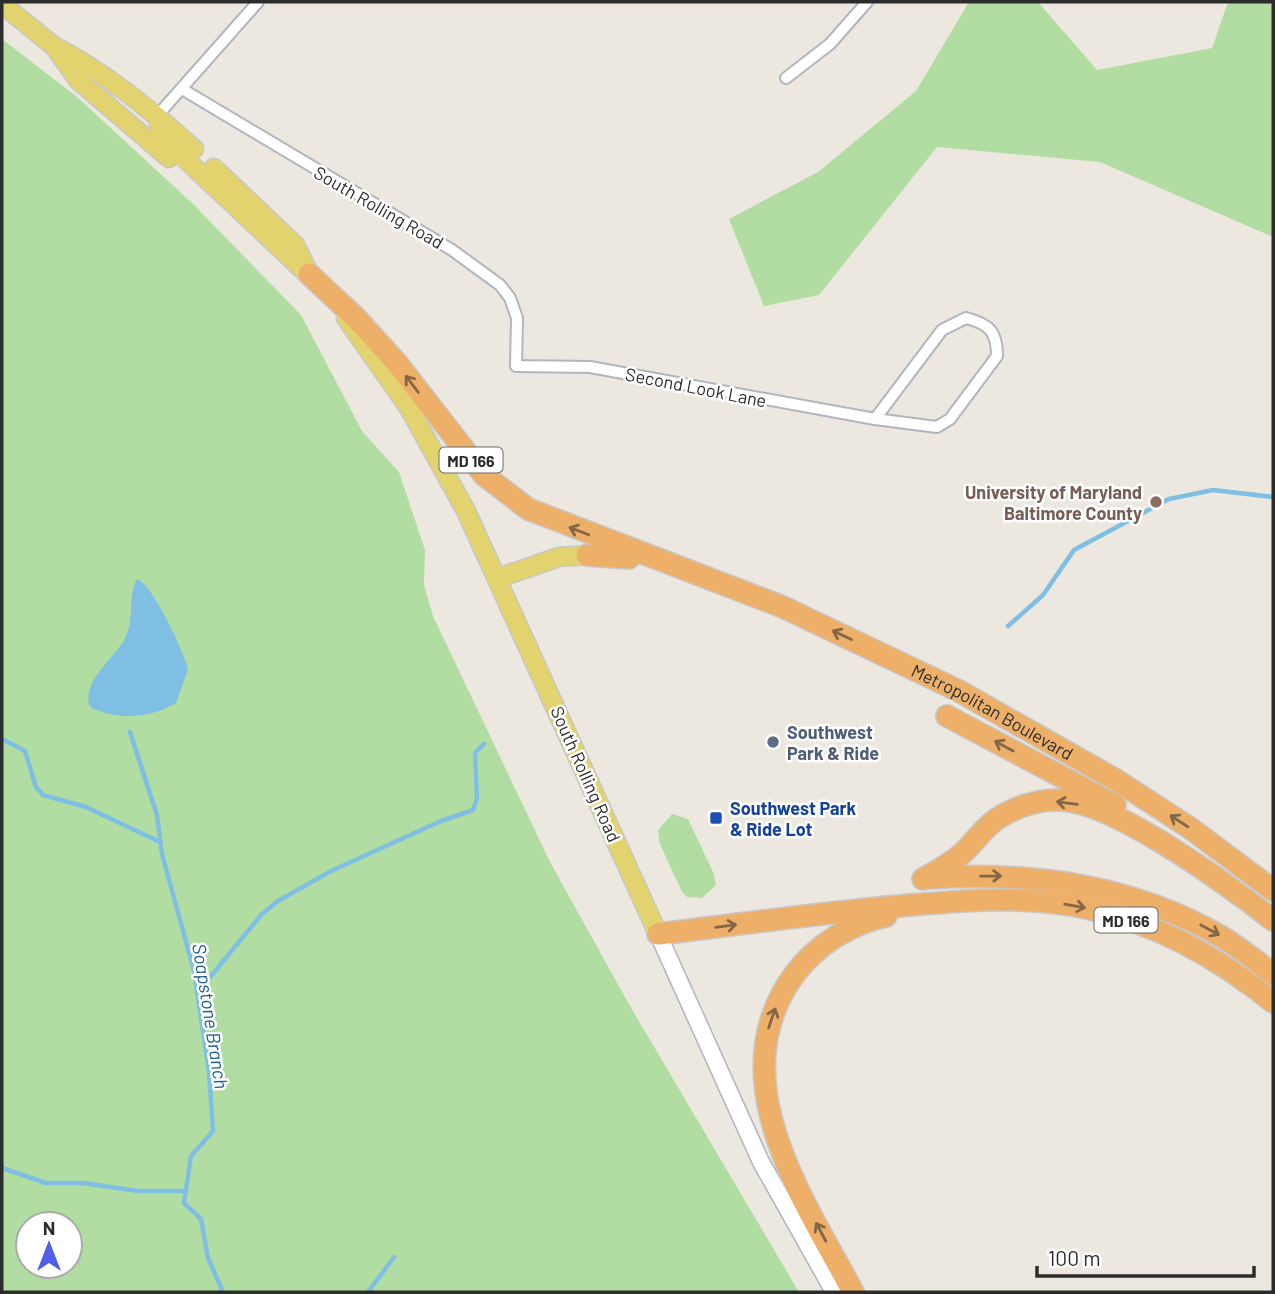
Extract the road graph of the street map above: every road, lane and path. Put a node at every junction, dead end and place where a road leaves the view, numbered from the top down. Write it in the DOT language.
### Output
graph roads {
  1 [pos="258,2"];
  2 [pos="867,2"];
  3 [pos="2,4"];
  4 [pos="54,46"];
  5 [pos="786,78"];
  6 [pos="182,89"];
  7 [pos="157,116"];
  8 [pos="309,274"];
  9 [pos="516,366"];
  10 [pos="875,419"];
  11 [pos="587,555"];
  12 [pos="689,572"];
  13 [pos="498,578"];
  14 [pos="947,716"];
  15 [pos="1273,890"];
  16 [pos="959,901"];
  17 [pos="1273,905"];
  18 [pos="1273,920"];
  19 [pos="658,934"];
  20 [pos="1273,974"];
  21 [pos="1273,1002"];
  22 [pos="834,1292"];
  23 [pos="853,1292"];
  1 -- 6 [label="street"];
  2 -- 5 [label="street"];
  3 -- 4 [label="main road, South Rolling Road / MD 166"];
  4 -- 7 [label="main road, South Rolling Road / MD 166"];
  4 -- 8 [label="main road, South Rolling Road / MD 166"];
  6 -- 7 [label="street"];
  6 -- 9 [label="street, South Rolling Road"];
  7 -- 8 [label="main road, South Rolling Road / MD 166"];
  12 -- 8 [label="highway, MD 166, one-way"];
  8 -- 13 [label="main road, South Rolling Road / MD 166"];
  9 -- 10 [label="street, Second Look Lane"];
  10 -- 10 [label="street, Second Look Lane"];
  11 -- 12 [label="highway"];
  11 -- 13 [label="main road"];
  15 -- 12 [label="highway, Metropolitan Boulevard / MD 166, one-way"];
  13 -- 19 [label="main road, South Rolling Road / MD 166"];
  17 -- 14 [label="highway, one-way"];
  19 -- 16 [label="highway, MD 166, one-way"];
  16 -- 21 [label="highway, MD 166, one-way"];
  23 -- 16 [label="highway, one-way"];
  18 -- 20 [label="highway, one-way"];
  19 -- 22 [label="main road, South Rolling Road"];
}
